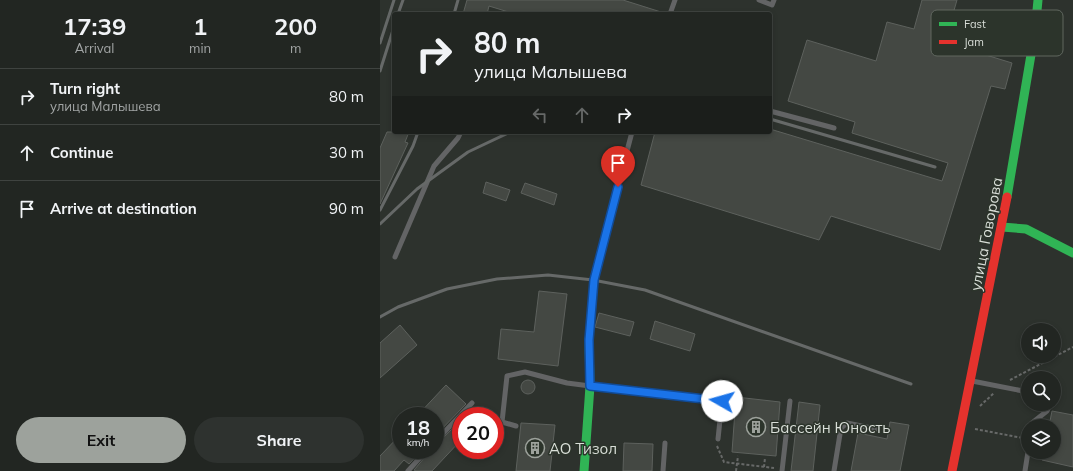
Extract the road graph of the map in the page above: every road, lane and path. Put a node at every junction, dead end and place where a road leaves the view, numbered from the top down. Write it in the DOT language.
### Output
graph roads {
  1 [pos="675,0"];
  2 [pos="759,0"];
  3 [pos="774,0"];
  4 [pos="1038,0"];
  5 [pos="1037,10"];
  6 [pos="671,12"];
  7 [pos="1031,56"];
  8 [pos="772,112"];
  9 [pos="834,128"];
  10 [pos="460,134"];
  11 [pos="631,134"];
  12 [pos="1002,227"];
  13 [pos="1073,253"];
  14 [pos="394,257"];
  15 [pos="589,340"];
  16 [pos="1073,347"];
  17 [pos="971,380"];
  18 [pos="590,386"];
  19 [pos="1001,386"];
  20 [pos="1021,390"];
  21 [pos="790,401"];
  22 [pos="472,403"];
  23 [pos="980,406"];
  24 [pos="1047,411"];
  25 [pos="1037,419"];
  26 [pos="516,426"];
  27 [pos="876,429"];
  28 [pos="976,429"];
  29 [pos="444,433"];
  30 [pos="1021,438"];
  31 [pos="718,439"];
  32 [pos="665,443"];
  33 [pos="738,456"];
  34 [pos="765,458"];
  35 [pos="419,459"];
  36 [pos="1027,459"];
  37 [pos="737,464"];
  38 [pos="764,467"];
  39 [pos="782,470"];
  40 [pos="408,471"];
  41 [pos="584,471"];
  42 [pos="663,471"];
  43 [pos="736,471"];
  44 [pos="834,471"];
  45 [pos="952,471"];
  46 [pos="1025,471"];
  1 -- 6 [label="lane"];
  2 -- 3 [label="lane"];
  4 -- 5 [label="main road, улица Говорова"];
  7 -- 12 [label="main road, улица Говорова"];
  8 -- 9 [label="lane"];
  10 -- 14 [label="lane"];
  11 -- 15 [label="lane"];
  12 -- 13 [label="main road"];
  12 -- 17 [label="main road, улица Говорова"];
  15 -- 18 [label="main road"];
  16 -- 19 [label="path"];
  17 -- 19 [label="lane"];
  17 -- 45 [label="main road, улица Говорова"];
  18 -- 26 [label="lane"];
  18 -- 31 [label="lane"];
  18 -- 41 [label="main road"];
  19 -- 20 [label="lane"];
  19 -- 23 [label="path"];
  21 -- 39 [label="lane"];
  22 -- 29 [label="lane"];
  24 -- 25 [label="lane"];
  27 -- 44 [label="lane"];
  28 -- 30 [label="path"];
  31 -- 37 [label="path"];
  32 -- 42 [label="lane"];
  33 -- 37 [label="path"];
  34 -- 38 [label="path"];
  35 -- 40 [label="lane"];
  36 -- 46 [label="lane"];
  37 -- 38 [label="path"];
  37 -- 43 [label="path"];
  38 -- 39 [label="path"];
}
